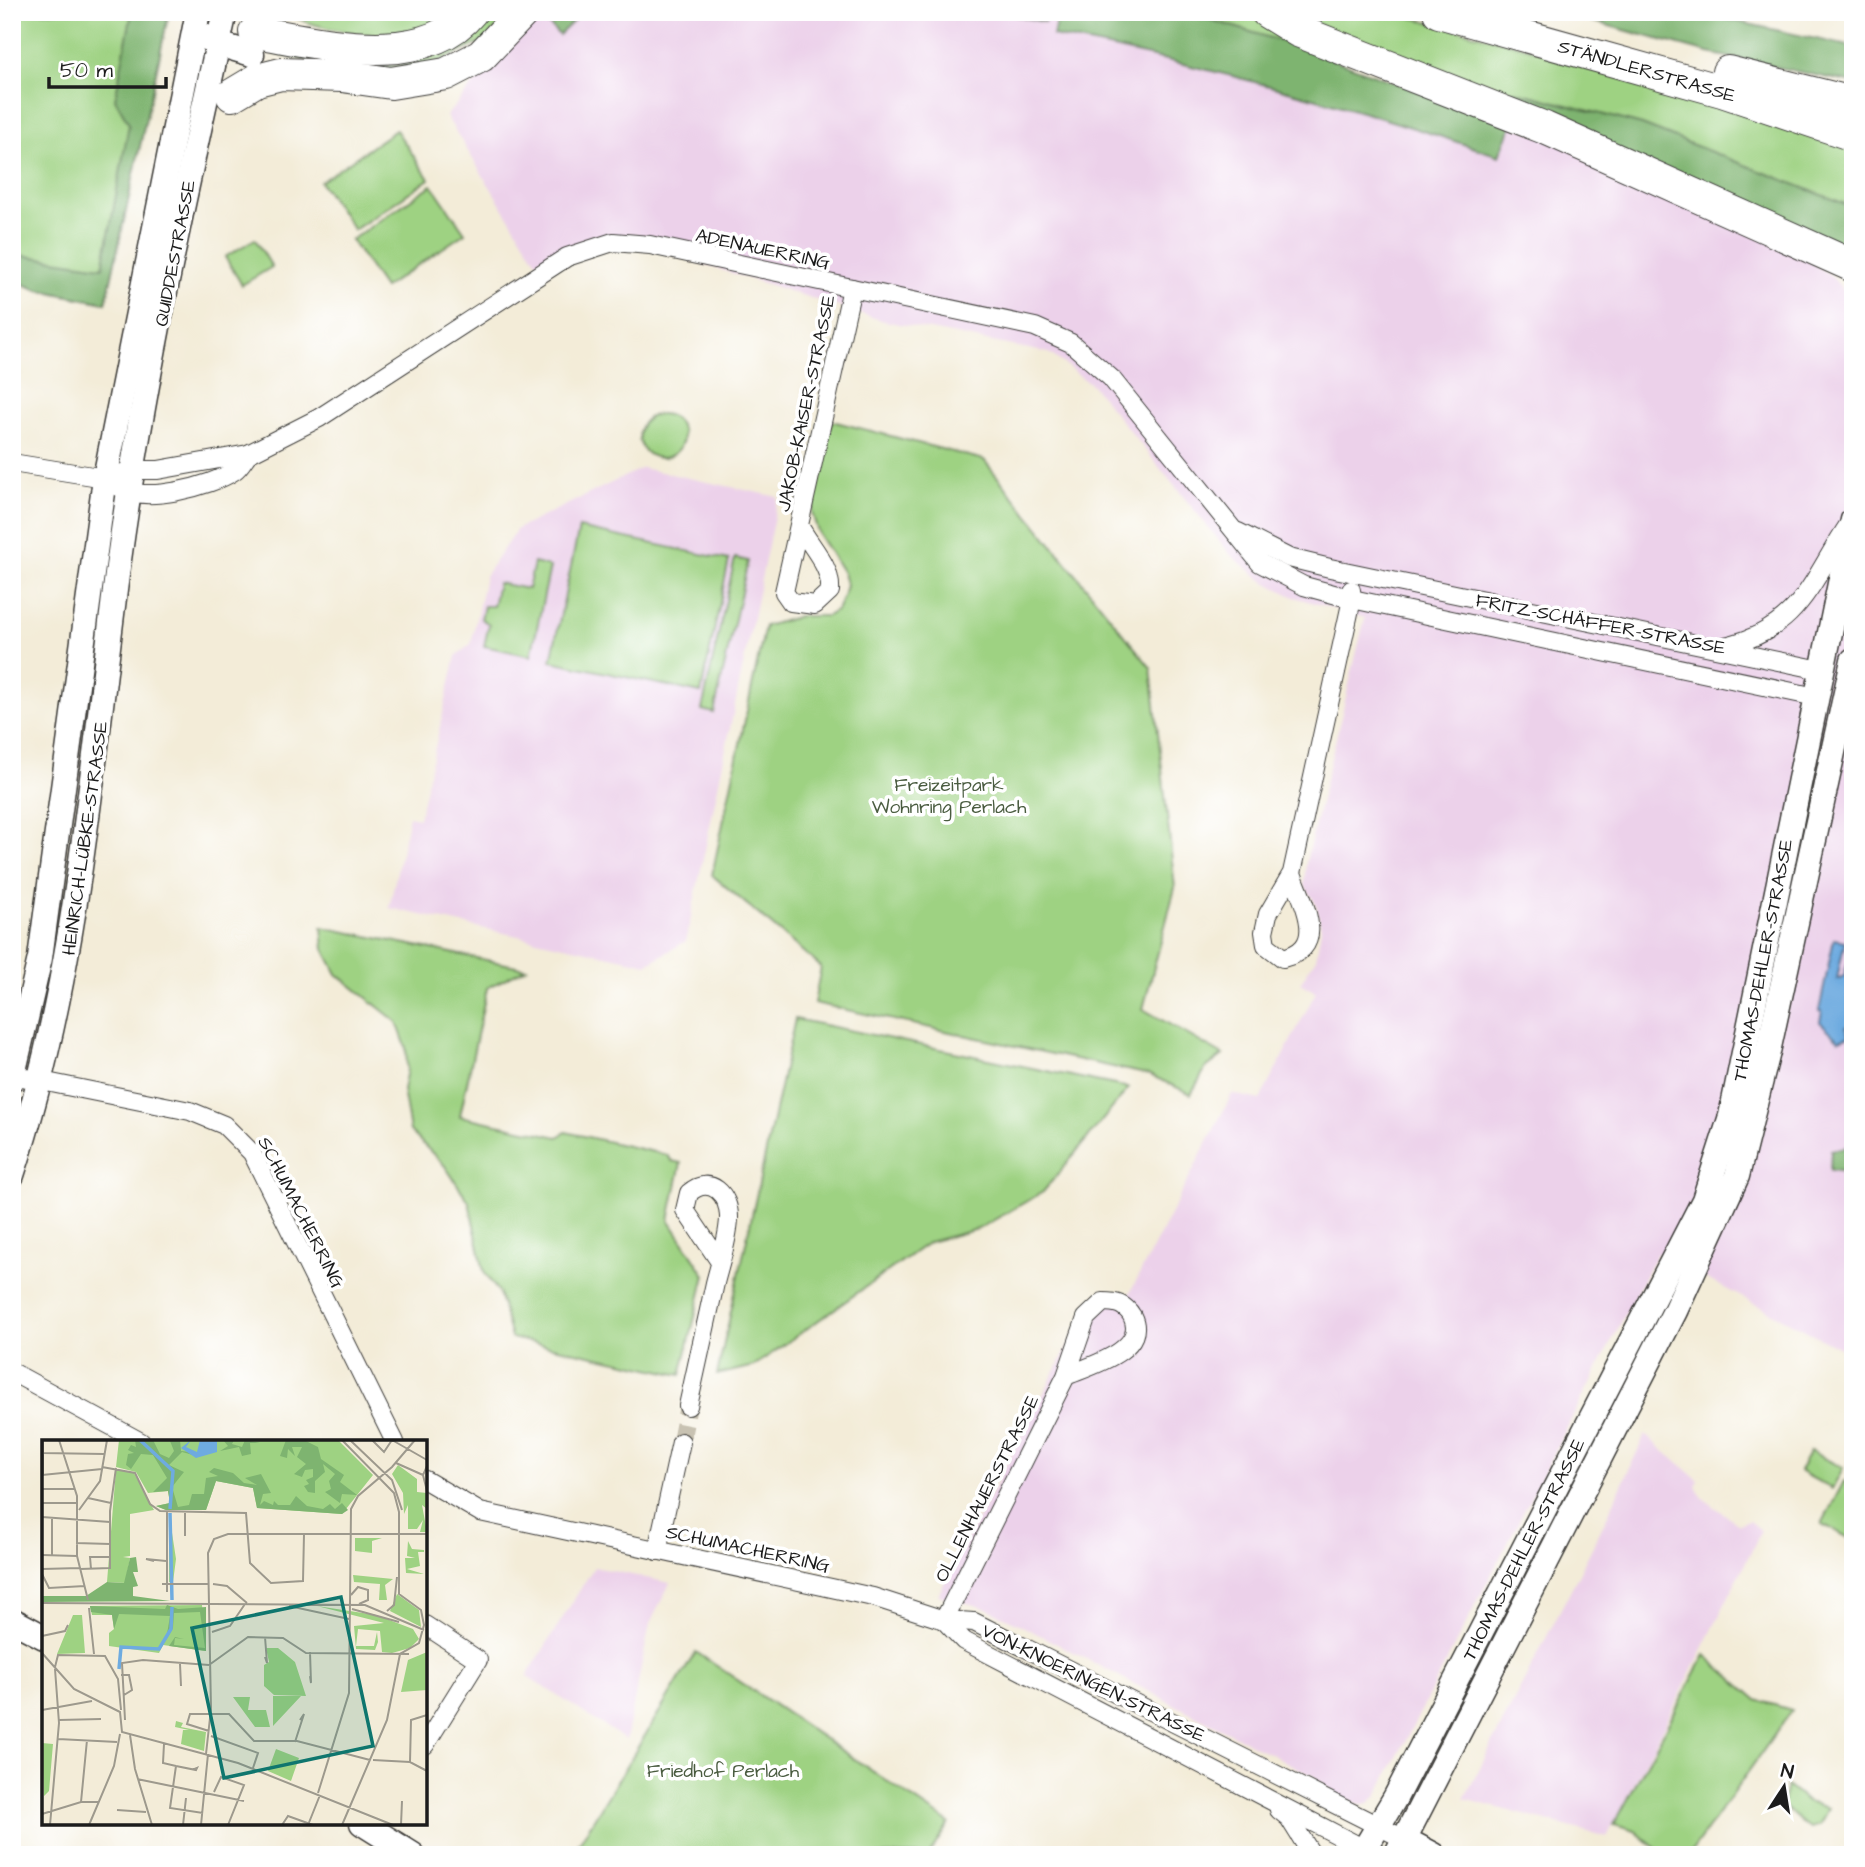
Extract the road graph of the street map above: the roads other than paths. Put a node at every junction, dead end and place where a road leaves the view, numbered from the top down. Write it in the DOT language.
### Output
graph roads {
  1 [pos="471,12"];
  2 [pos="523,12"];
  3 [pos="1267,12"];
  4 [pos="1439,12"];
  5 [pos="1509,12"];
  6 [pos="196,21"];
  7 [pos="221,28"];
  8 [pos="261,33"];
  9 [pos="342,76"];
  10 [pos="232,95"];
  11 [pos="1853,103"];
  12 [pos="198,133"];
  13 [pos="1853,135"];
  14 [pos="1779,233"];
  15 [pos="1853,266"];
  16 [pos="852,288"];
  17 [pos="1853,290"];
  18 [pos="248,454"];
  19 [pos="12,463"];
  20 [pos="134,470"];
  21 [pos="105,478"];
  22 [pos="129,495"];
  23 [pos="1853,519"];
  24 [pos="800,527"];
  25 [pos="1235,531"];
  26 [pos="1348,572"];
  27 [pos="1353,599"];
  28 [pos="1720,647"];
  29 [pos="1821,670"];
  30 [pos="1852,671"];
  31 [pos="1816,697"];
  32 [pos="1848,703"];
  33 [pos="1292,873"];
  34 [pos="13,1076"];
  35 [pos="42,1080"];
  36 [pos="12,1175"];
  37 [pos="1681,1242"];
  38 [pos="1702,1256"];
  39 [pos="720,1262"];
  40 [pos="12,1372"];
  41 [pos="1066,1376"];
  42 [pos="688,1406"];
  43 [pos="137,1440"];
  44 [pos="394,1440"];
  45 [pos="681,1442"];
  46 [pos="427,1481"];
  47 [pos="657,1550"];
  48 [pos="12,1620"];
  49 [pos="944,1620"];
  50 [pos="427,1626"];
  51 [pos="42,1636"];
  52 [pos="427,1742"];
  53 [pos="1261,1795"];
  54 [pos="370,1825"];
  55 [pos="1378,1826"];
  56 [pos="1400,1847"];
  57 [pos="1367,1853"];
  58 [pos="412,1855"];
  59 [pos="1312,1855"];
  60 [pos="1434,1855"];
  1 -- 8 [label="highway"];
  2 -- 9 [label="highway"];
  3 -- 14 [label="highway"];
  4 -- 13 [label="highway, STÄNDLERSTRASSE"];
  5 -- 11 [label="highway, STÄNDLERSTRASSE"];
  6 -- 7 [label="main road"];
  6 -- 21 [label="main road, QUIDDESTRASSE"];
  7 -- 8 [label="main road"];
  7 -- 12 [label="main road, QUIDDESTRASSE"];
  8 -- 9 [label="highway"];
  9 -- 10 [label="highway"];
  10 -- 12 [label="main road"];
  12 -- 20 [label="main road, QUIDDESTRASSE"];
  14 -- 15 [label="highway"];
  14 -- 17 [label="highway"];
  16 -- 18 [label="street, ADENAUERRING"];
  16 -- 24 [label="street, JAKOB-KAISER-STRASSE"];
  16 -- 25 [label="street, ADENAUERRING"];
  18 -- 20 [label="street, ADENAUERRING"];
  18 -- 22 [label="street, ADENAUERRING"];
  19 -- 21 [label="street"];
  20 -- 21 [label="street, ADENAUERRING"];
  20 -- 22 [label="main road, QUIDDESTRASSE"];
  21 -- 22 [label="street"];
  21 -- 34 [label="main road, HEINRICH-LÜBKE-STRASSE"];
  22 -- 35 [label="main road, HEINRICH-LÜBKE-STRASSE"];
  23 -- 28 [label="street"];
  23 -- 29 [label="main road, THOMAS-DEHLER-STRASSE"];
  25 -- 26 [label="street, ADENAUERRING"];
  25 -- 27 [label="street, ADENAUERRING"];
  26 -- 27 [label="street"];
  26 -- 28 [label="street, FRITZ-SCHÄFFER-STRASSE"];
  27 -- 31 [label="street, FRITZ-SCHÄFFER-STRASSE"];
  27 -- 33 [label="street"];
  28 -- 29 [label="street, FRITZ-SCHÄFFER-STRASSE"];
  29 -- 30 [label="main road, FRITZ-SCHÄFFER-STRASSE"];
  29 -- 31 [label="main road, THOMAS-DEHLER-STRASSE"];
  30 -- 32 [label="main road, THOMAS-DEHLER-STRASSE"];
  31 -- 32 [label="main road, FRITZ-SCHÄFFER-STRASSE"];
  31 -- 37 [label="main road, THOMAS-DEHLER-STRASSE"];
  32 -- 38 [label="main road, THOMAS-DEHLER-STRASSE"];
  34 -- 35 [label="street, SCHUMACHERRING"];
  35 -- 36 [label="main road, HEINRICH-LÜBKE-STRASSE"];
  35 -- 44 [label="street, SCHUMACHERRING"];
  37 -- 38 [label="main road"];
  37 -- 55 [label="main road, THOMAS-DEHLER-STRASSE"];
  38 -- 56 [label="main road, THOMAS-DEHLER-STRASSE"];
  39 -- 42 [label="street"];
  40 -- 43 [label="street"];
  41 -- 41 [label="street, OLLENHAUERSTRASSE"];
  41 -- 49 [label="street, OLLENHAUERSTRASSE"];
  45 -- 47 [label="street"];
  46 -- 47 [label="street, SCHUMACHERRING"];
  47 -- 49 [label="street, SCHUMACHERRING"];
  48 -- 51 [label="main road"];
  49 -- 53 [label="street, VON-KNOERINGEN-STRASSE"];
  49 -- 55 [label="street, VON-KNOERINGEN-STRASSE"];
  50 -- 52 [label="street"];
  53 -- 57 [label="street, VON-KNOERINGEN-STRASSE"];
  53 -- 59 [label="street, VON-KNOERINGEN-STRASSE"];
  54 -- 58 [label="main road"];
  55 -- 56 [label="street"];
  55 -- 57 [label="main road, THOMAS-DEHLER-STRASSE"];
  56 -- 60 [label="main road"];
}
